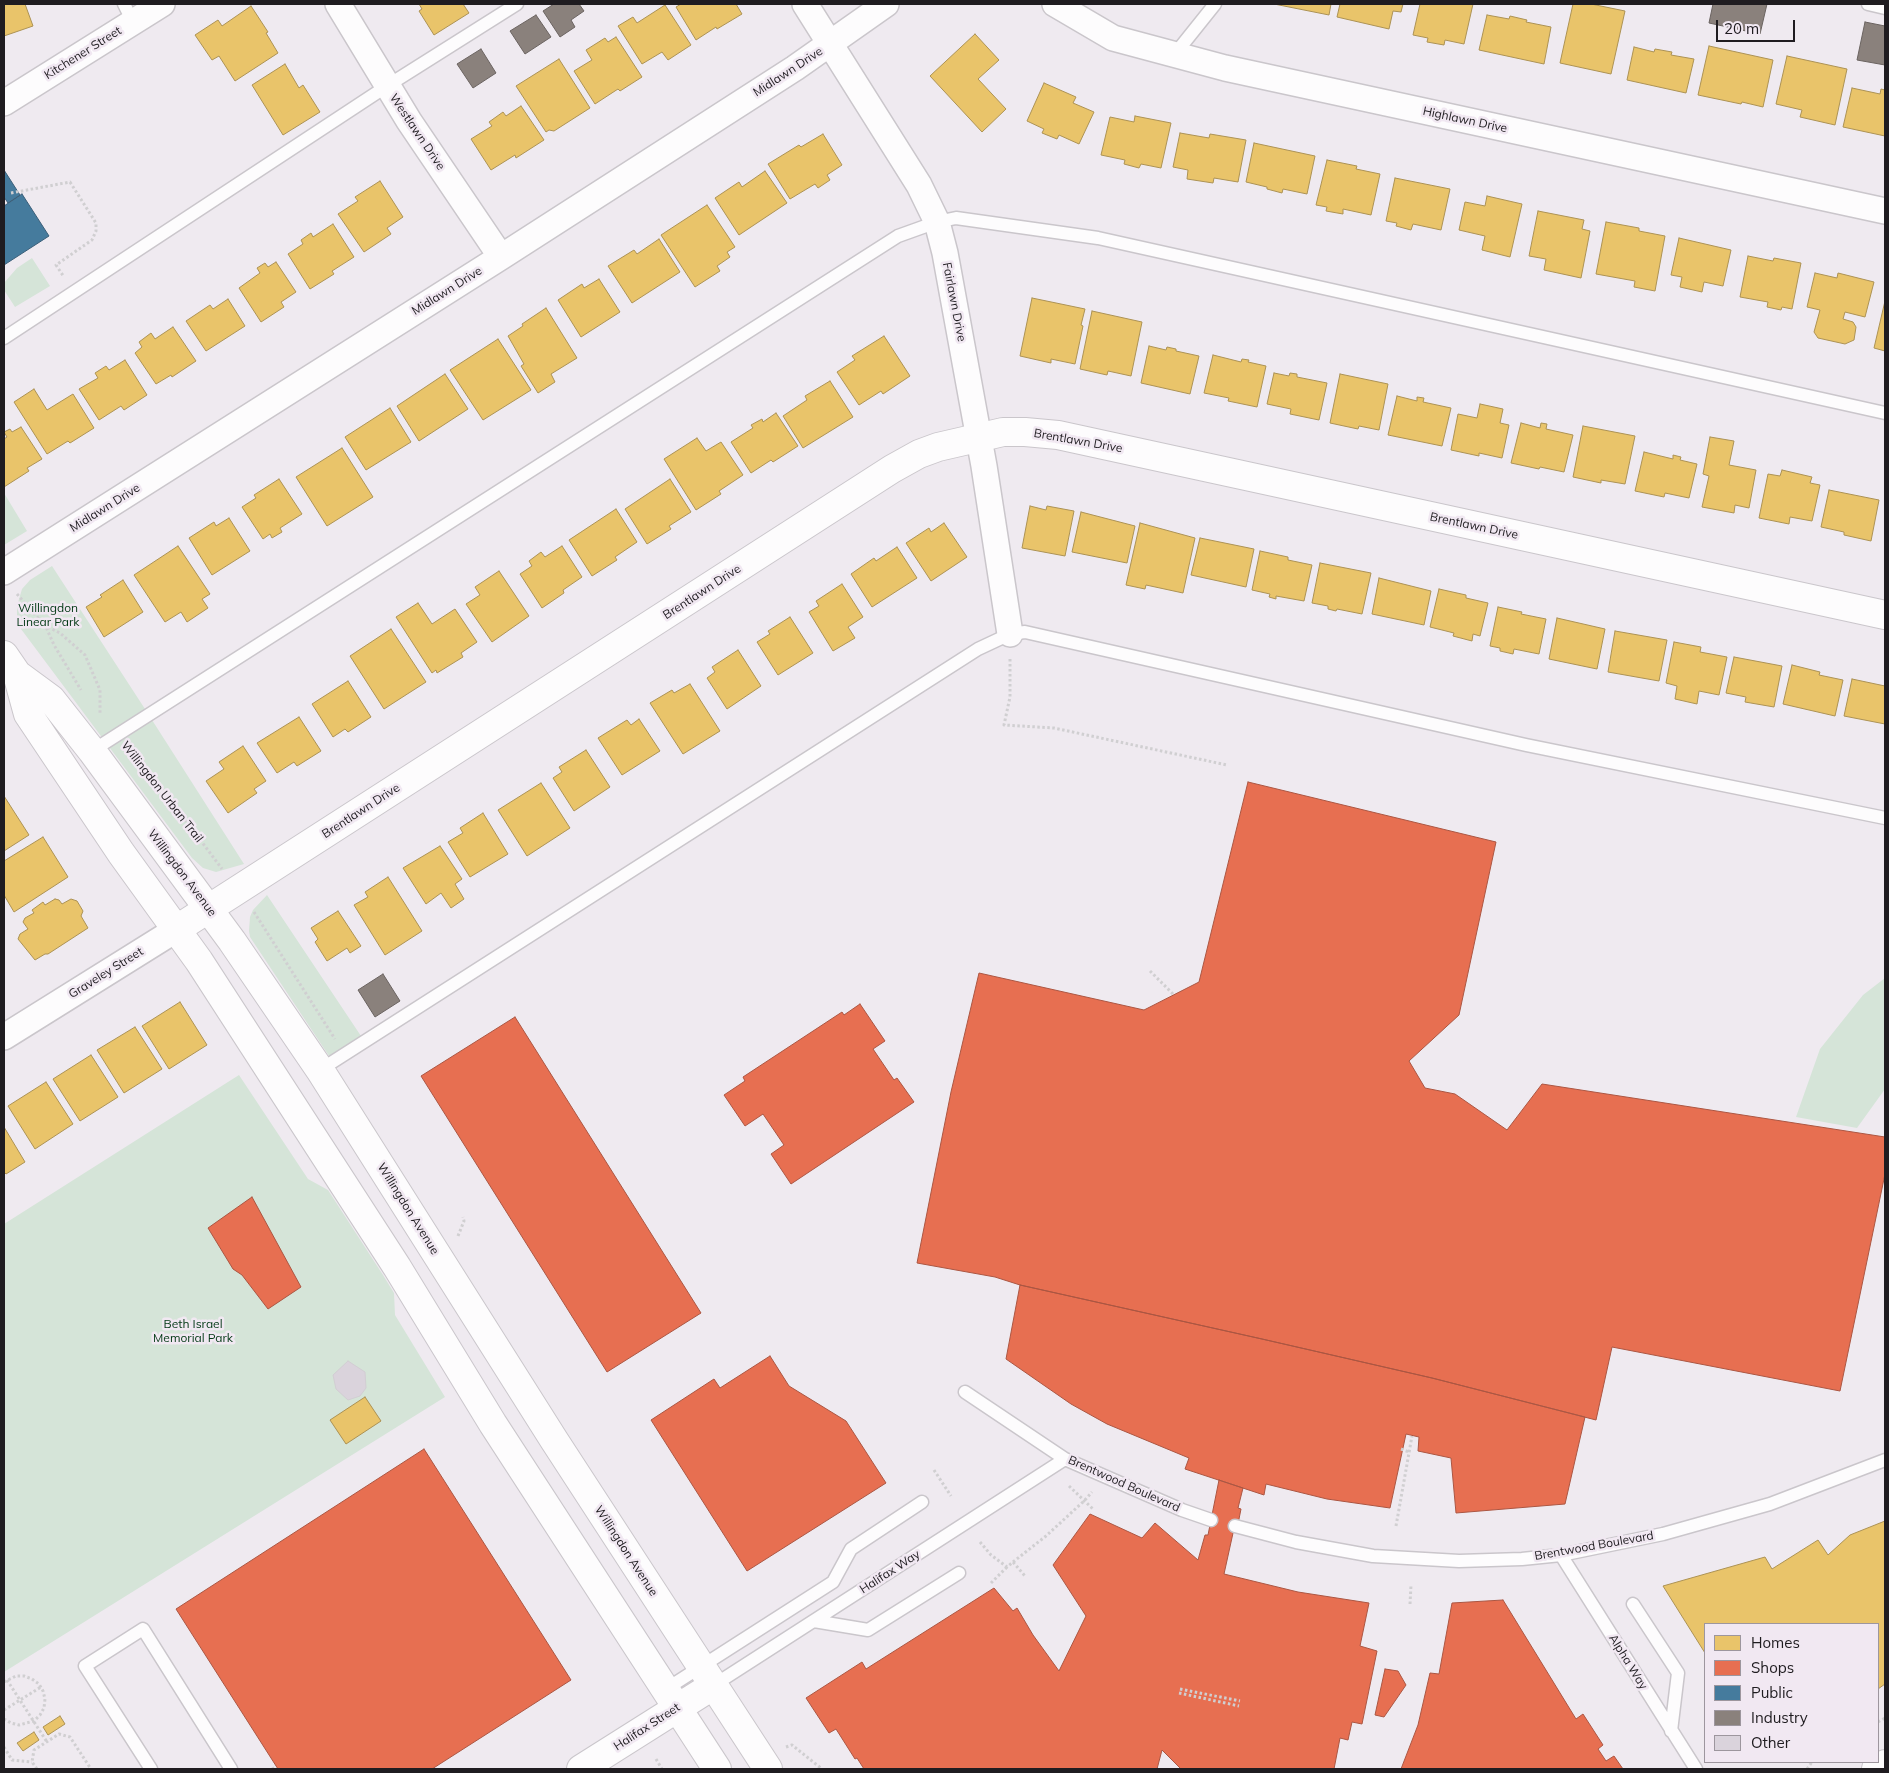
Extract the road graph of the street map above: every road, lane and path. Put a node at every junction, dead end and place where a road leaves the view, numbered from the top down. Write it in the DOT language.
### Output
graph roads {
  1 [pos="162,4"];
  2 [pos="338,4"];
  3 [pos="517,4"];
  4 [pos="805,4"];
  5 [pos="886,4"];
  6 [pos="1055,4"];
  7 [pos="1215,4"];
  8 [pos="1868,4"];
  9 [pos="1885,8"];
  10 [pos="129,13"];
  11 [pos="831,44"];
  12 [pos="1175,54"];
  13 [pos="387,86"];
  14 [pos="4,103"];
  15 [pos="11,194"];
  16 [pos="1885,211"];
  17 [pos="937,222"];
  18 [pos="501,257"];
  19 [pos="74,292"];
  20 [pos="4,338"];
  21 [pos="1885,413"];
  22 [pos="978,437"];
  23 [pos="4,572"];
  24 [pos="18,597"];
  25 [pos="1885,615"];
  26 [pos="46,627"];
  27 [pos="1010,634"];
  28 [pos="10,665"];
  29 [pos="84,695"];
  30 [pos="95,708"];
  31 [pos="100,714"];
  32 [pos="117,736"];
  33 [pos="92,751"];
  34 [pos="1227,765"];
  35 [pos="1885,818"];
  36 [pos="224,871"];
  37 [pos="209,908"];
  38 [pos="253,910"];
  39 [pos="176,928"];
  40 [pos="1150,971"];
  41 [pos="1174,995"];
  42 [pos="6,1030"];
  43 [pos="337,1042"];
  44 [pos="320,1070"];
  45 [pos="964,1392"];
  46 [pos="1412,1436"];
  47 [pos="1401,1449"];
  48 [pos="1409,1452"];
  49 [pos="1066,1459"];
  50 [pos="1885,1460"];
  51 [pos="934,1470"];
  52 [pos="1068,1486"];
  53 [pos="1094,1489"];
  54 [pos="951,1496"];
  55 [pos="1084,1501"];
  56 [pos="922,1502"];
  57 [pos="1093,1509"];
  58 [pos="1211,1520"];
  59 [pos="1235,1526"];
  60 [pos="1396,1526"];
  61 [pos="980,1542"];
  62 [pos="1561,1555"];
  63 [pos="1012,1562"];
  64 [pos="1008,1567"];
  65 [pos="959,1573"];
  66 [pos="1025,1576"];
  67 [pos="991,1583"];
  68 [pos="1411,1585"];
  69 [pos="1410,1604"];
  70 [pos="1633,1604"];
  71 [pos="814,1621"];
  72 [pos="707,1676"];
  73 [pos="5,1681"];
  74 [pos="41,1687"];
  75 [pos="1180,1688"];
  76 [pos="1179,1694"];
  77 [pos="20,1700"];
  78 [pos="1240,1701"];
  79 [pos="667,1706"];
  80 [pos="1239,1706"];
  81 [pos="4,1710"];
  82 [pos="4,1719"];
  83 [pos="34,1721"];
  84 [pos="1671,1731"];
  85 [pos="47,1742"];
  86 [pos="4,1747"];
  87 [pos="656,1759"];
  88 [pos="32,1762"];
  89 [pos="1885,1764"];
  90 [pos="276,1767"];
  91 [pos="37,1769"];
  92 [pos="91,1769"];
  93 [pos="151,1769"];
  94 [pos="231,1769"];
  95 [pos="272,1769"];
  96 [pos="581,1769"];
  97 [pos="662,1769"];
  98 [pos="717,1769"];
  99 [pos="768,1769"];
  100 [pos="1696,1769"];
  101 [pos="1876,1769"];
  1 -- 10 [label="street, Kitchener Street"];
  2 -- 13 [label="street, Westlawn Drive"];
  3 -- 13 [label="lane"];
  4 -- 11 [label="street, Fairlawn Drive"];
  5 -- 11 [label="street, Midlawn Drive"];
  6 -- 12 [label="street, Highlawn Drive"];
  7 -- 12 [label="lane"];
  8 -- 9 [label="lane"];
  10 -- 14 [label="street, Kitchener Street"];
  11 -- 17 [label="street, Fairlawn Drive"];
  11 -- 18 [label="street, Midlawn Drive"];
  12 -- 16 [label="street, Highlawn Drive"];
  13 -- 18 [label="street, Westlawn Drive"];
  13 -- 19 [label="lane"];
  15 -- 19 [label="path"];
  17 -- 21 [label="lane"];
  17 -- 22 [label="street, Fairlawn Drive"];
  17 -- 32 [label="lane"];
  18 -- 23 [label="street, Midlawn Drive"];
  19 -- 20 [label="lane"];
  22 -- 25 [label="main road, Brentlawn Drive"];
  22 -- 27 [label="street, Fairlawn Drive"];
  22 -- 37 [label="main road, Brentlawn Drive"];
  24 -- 26 [label="path"];
  26 -- 29 [label="path"];
  26 -- 31 [label="path"];
  27 -- 34 [label="path"];
  27 -- 35 [label="lane"];
  27 -- 44 [label="lane"];
  28 -- 33 [label="main road, Willingdon Avenue"];
  28 -- 39 [label="main road, Willingdon Avenue"];
  30 -- 31 [label="path, Willingdon Urban Trail"];
  31 -- 32 [label="path, Willingdon Urban Trail"];
  32 -- 33 [label="lane"];
  32 -- 36 [label="path, Willingdon Urban Trail"];
  33 -- 37 [label="main road, Willingdon Avenue"];
  37 -- 39 [label="main road, Graveley Street"];
  37 -- 44 [label="main road, Willingdon Avenue"];
  38 -- 43 [label="path"];
  39 -- 42 [label="street, Graveley Street"];
  39 -- 79 [label="main road, Willingdon Avenue"];
  40 -- 41 [label="path"];
  44 -- 72 [label="main road, Willingdon Avenue"];
  45 -- 49 [label="lane, Brentwood Boulevard"];
  46 -- 48 [label="path"];
  47 -- 48 [label="path"];
  48 -- 60 [label="path"];
  49 -- 58 [label="lane, Brentwood Boulevard"];
  49 -- 71 [label="lane, Halifax Way"];
  50 -- 62 [label="lane, Brentwood Boulevard"];
  51 -- 54 [label="path"];
  52 -- 55 [label="path"];
  53 -- 55 [label="path"];
  55 -- 57 [label="path"];
  55 -- 63 [label="path"];
  56 -- 72 [label="lane"];
  59 -- 62 [label="lane, Brentwood Boulevard"];
  61 -- 64 [label="path"];
  62 -- 84 [label="lane, Alpha Way"];
  63 -- 64 [label="path"];
  63 -- 66 [label="path"];
  64 -- 67 [label="path"];
  65 -- 71 [label="lane"];
  68 -- 69 [label="path"];
  70 -- 84 [label="lane"];
  71 -- 72 [label="lane, Halifax Way"];
  72 -- 79 [label="main road, Halifax Street"];
  72 -- 99 [label="main road, Willingdon Avenue"];
  73 -- 74 [label="path"];
  73 -- 77 [label="path"];
  74 -- 77 [label="path"];
  74 -- 83 [label="path"];
  75 -- 78 [label="path"];
  76 -- 80 [label="path"];
  77 -- 81 [label="path"];
  77 -- 83 [label="path"];
  79 -- 96 [label="main road, Halifax Street"];
  79 -- 98 [label="main road, Willingdon Avenue"];
  82 -- 83 [label="path"];
  83 -- 85 [label="path"];
  84 -- 100 [label="lane, Alpha Way"];
  85 -- 88 [label="path"];
  85 -- 92 [label="path"];
  86 -- 88 [label="path"];
  87 -- 97 [label="path"];
  88 -- 91 [label="path"];
  89 -- 101 [label="main road"];
  90 -- 95 [label="path"];
  93 -- 94 [label="lane"];
}
